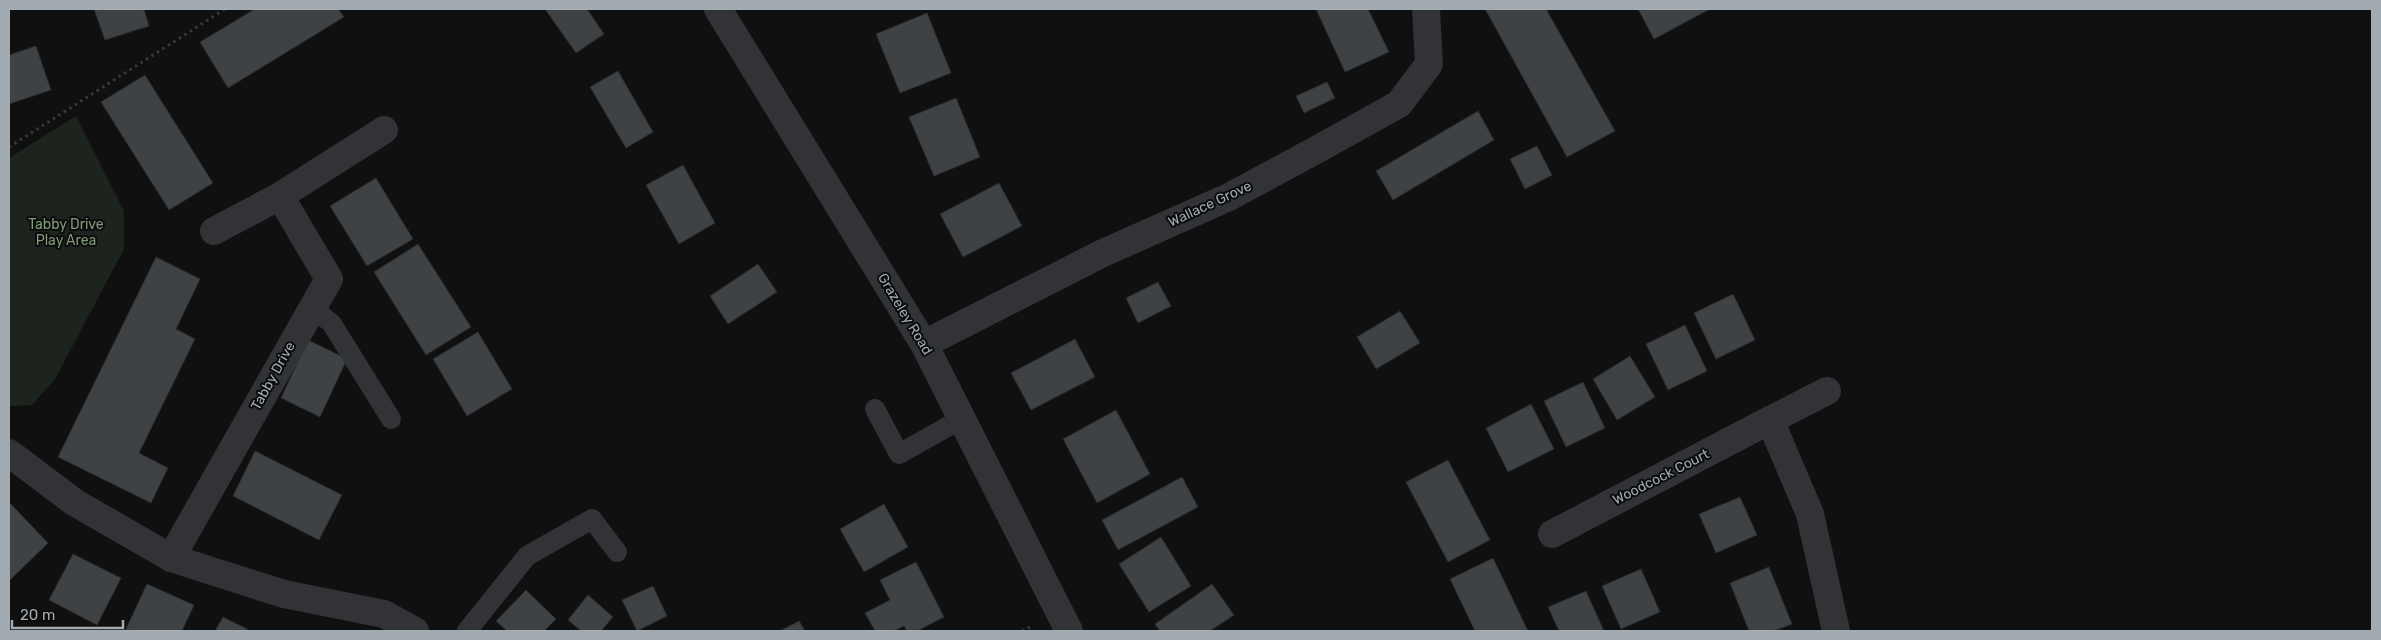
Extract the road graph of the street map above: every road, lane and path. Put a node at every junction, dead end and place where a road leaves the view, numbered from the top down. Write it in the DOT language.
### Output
graph roads {
  1 [pos="225,9"];
  2 [pos="718,9"];
  3 [pos="1426,9"];
  4 [pos="384,130"];
  5 [pos="9,147"];
  6 [pos="280,196"];
  7 [pos="214,232"];
  8 [pos="312,308"];
  9 [pos="924,344"];
  10 [pos="1827,391"];
  11 [pos="875,409"];
  12 [pos="963,418"];
  13 [pos="391,419"];
  14 [pos="1770,420"];
  15 [pos="9,453"];
  16 [pos="1552,534"];
  17 [pos="616,552"];
  18 [pos="171,558"];
  19 [pos="415,631"];
  20 [pos="467,631"];
  21 [pos="1069,631"];
  22 [pos="1836,631"];
  1 -- 5 [label="path"];
  2 -- 9 [label="street, Grazeley Road"];
  3 -- 9 [label="street, Wallace Grove"];
  4 -- 6 [label="street"];
  6 -- 7 [label="street"];
  6 -- 8 [label="street, Tabby Drive"];
  8 -- 13 [label="lane"];
  8 -- 18 [label="street, Tabby Drive"];
  9 -- 12 [label="street, Grazeley Road"];
  10 -- 14 [label="street, Woodcock Court"];
  11 -- 12 [label="lane"];
  12 -- 21 [label="street, Grazeley Road"];
  14 -- 16 [label="street, Woodcock Court"];
  14 -- 22 [label="street"];
  15 -- 18 [label="street"];
  17 -- 20 [label="lane"];
  18 -- 19 [label="street"];
}
